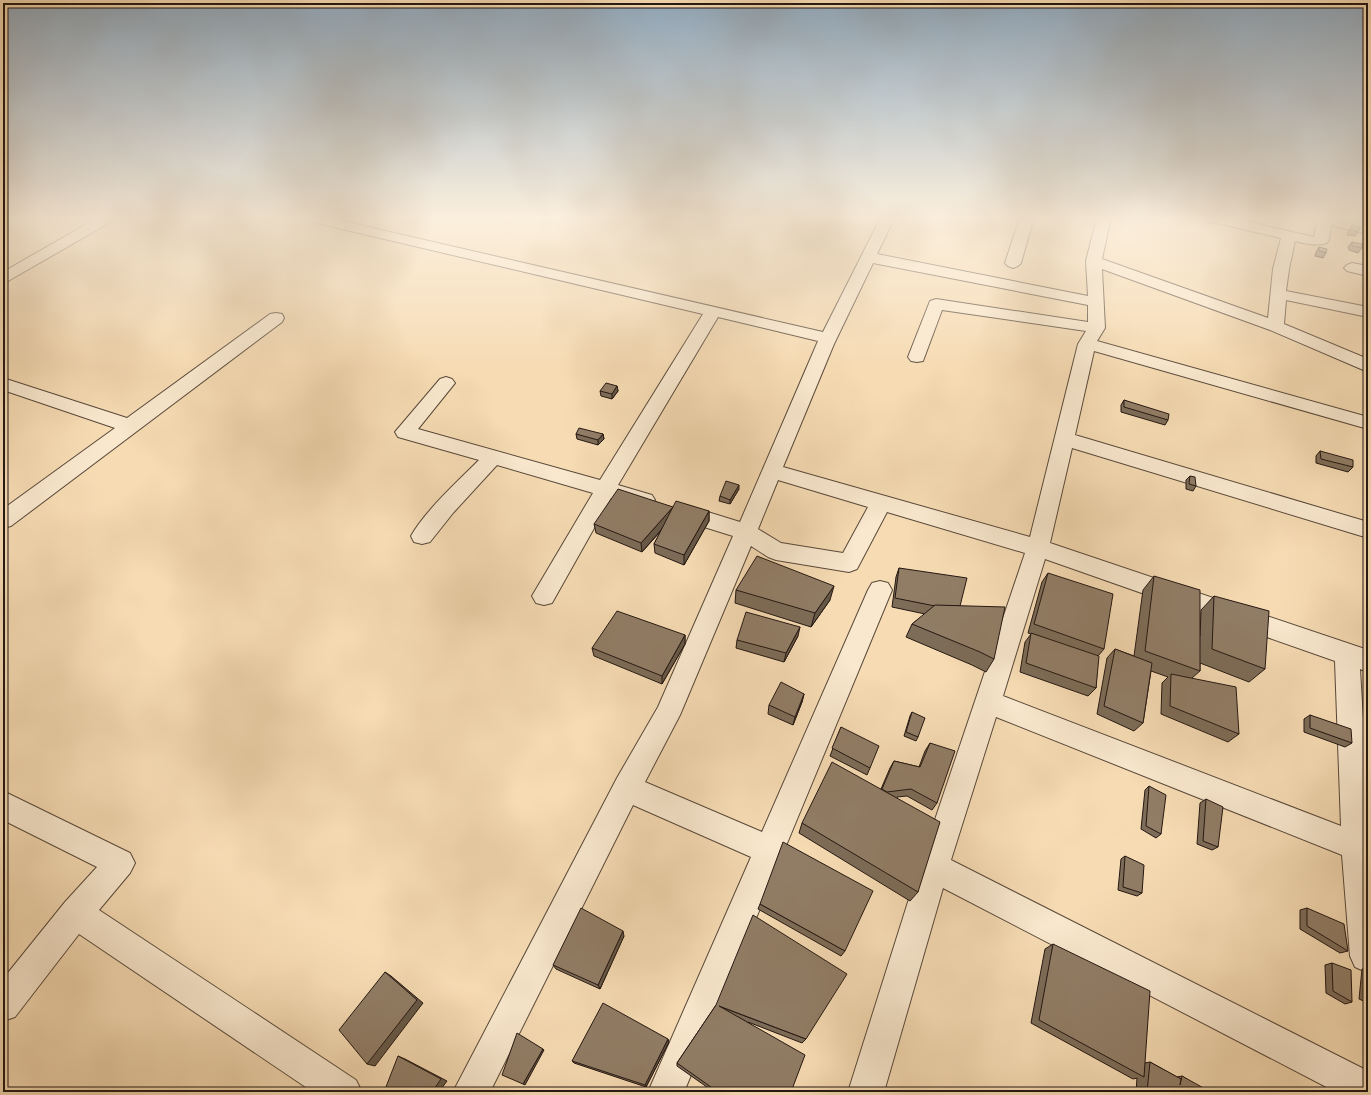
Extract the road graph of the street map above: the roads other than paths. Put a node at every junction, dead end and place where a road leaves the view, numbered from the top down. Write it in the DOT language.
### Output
graph roads {
  1 [pos="20,268"];
  2 [pos="528,268"];
  3 [pos="863,268"];
  4 [pos="924,268"];
  5 [pos="1094,268"];
  6 [pos="1116,268"];
  7 [pos="1280,268"];
  8 [pos="1352,268"];
  9 [pos="1368,271"];
  10 [pos="3,278"];
  11 [pos="1278,294"];
  12 [pos="1095,302"];
  13 [pos="713,311"];
  14 [pos="1368,312"];
  15 [pos="276,318"];
  16 [pos="1276,326"];
  17 [pos="1097,328"];
  18 [pos="828,338"];
  19 [pos="1087,344"];
  20 [pos="917,357"];
  21 [pos="1368,366"];
  22 [pos="446,383"];
  23 [pos="3,384"];
  24 [pos="1368,422"];
  25 [pos="130,426"];
  26 [pos="1065,439"];
  27 [pos="494,456"];
  28 [pos="771,471"];
  29 [pos="606,488"];
  30 [pos="881,503"];
  31 [pos="3,520"];
  32 [pos="1368,530"];
  33 [pos="746,532"];
  34 [pos="422,536"];
  35 [pos="1038,548"];
  36 [pos="880,590"];
  37 [pos="544,596"];
  38 [pos="1358,658"];
  39 [pos="989,702"];
  40 [pos="627,788"];
  41 [pos="3,805"];
  42 [pos="1356,846"];
  43 [pos="770,850"];
  44 [pos="934,866"];
  45 [pos="76,913"];
  46 [pos="1366,956"];
  47 [pos="3,1005"];
  48 [pos="1368,1090"];
  49 [pos="344,1092"];
  50 [pos="471,1092"];
  51 [pos="666,1092"];
  52 [pos="866,1092"];
  1 -- 10 [label="street"];
  2 -- 13 [label="street"];
  3 -- 18 [label="street"];
  4 -- 12 [label="street"];
  5 -- 12 [label="street"];
  6 -- 16 [label="street"];
  7 -- 11 [label="street"];
  8 -- 9 [label="street"];
  11 -- 14 [label="street"];
  11 -- 16 [label="street"];
  12 -- 17 [label="street"];
  13 -- 18 [label="street"];
  13 -- 29 [label="street"];
  15 -- 25 [label="street"];
  16 -- 21 [label="street"];
  17 -- 19 [label="street"];
  17 -- 20 [label="street"];
  18 -- 28 [label="street"];
  19 -- 24 [label="street"];
  19 -- 26 [label="street"];
  22 -- 27 [label="street"];
  23 -- 25 [label="street"];
  25 -- 31 [label="street"];
  26 -- 32 [label="street"];
  26 -- 35 [label="street"];
  27 -- 29 [label="street"];
  27 -- 34 [label="street"];
  28 -- 30 [label="street"];
  28 -- 33 [label="street"];
  29 -- 33 [label="street"];
  29 -- 37 [label="street"];
  30 -- 33 [label="street"];
  30 -- 35 [label="street"];
  33 -- 40 [label="street"];
  35 -- 38 [label="street"];
  35 -- 39 [label="street"];
  36 -- 43 [label="street"];
  38 -- 42 [label="street"];
  39 -- 42 [label="street"];
  39 -- 44 [label="street"];
  40 -- 43 [label="street"];
  40 -- 50 [label="street"];
  41 -- 45 [label="street"];
  42 -- 46 [label="street"];
  43 -- 51 [label="street"];
  44 -- 48 [label="street"];
  44 -- 52 [label="street"];
  45 -- 47 [label="street"];
  45 -- 49 [label="street"];
}
